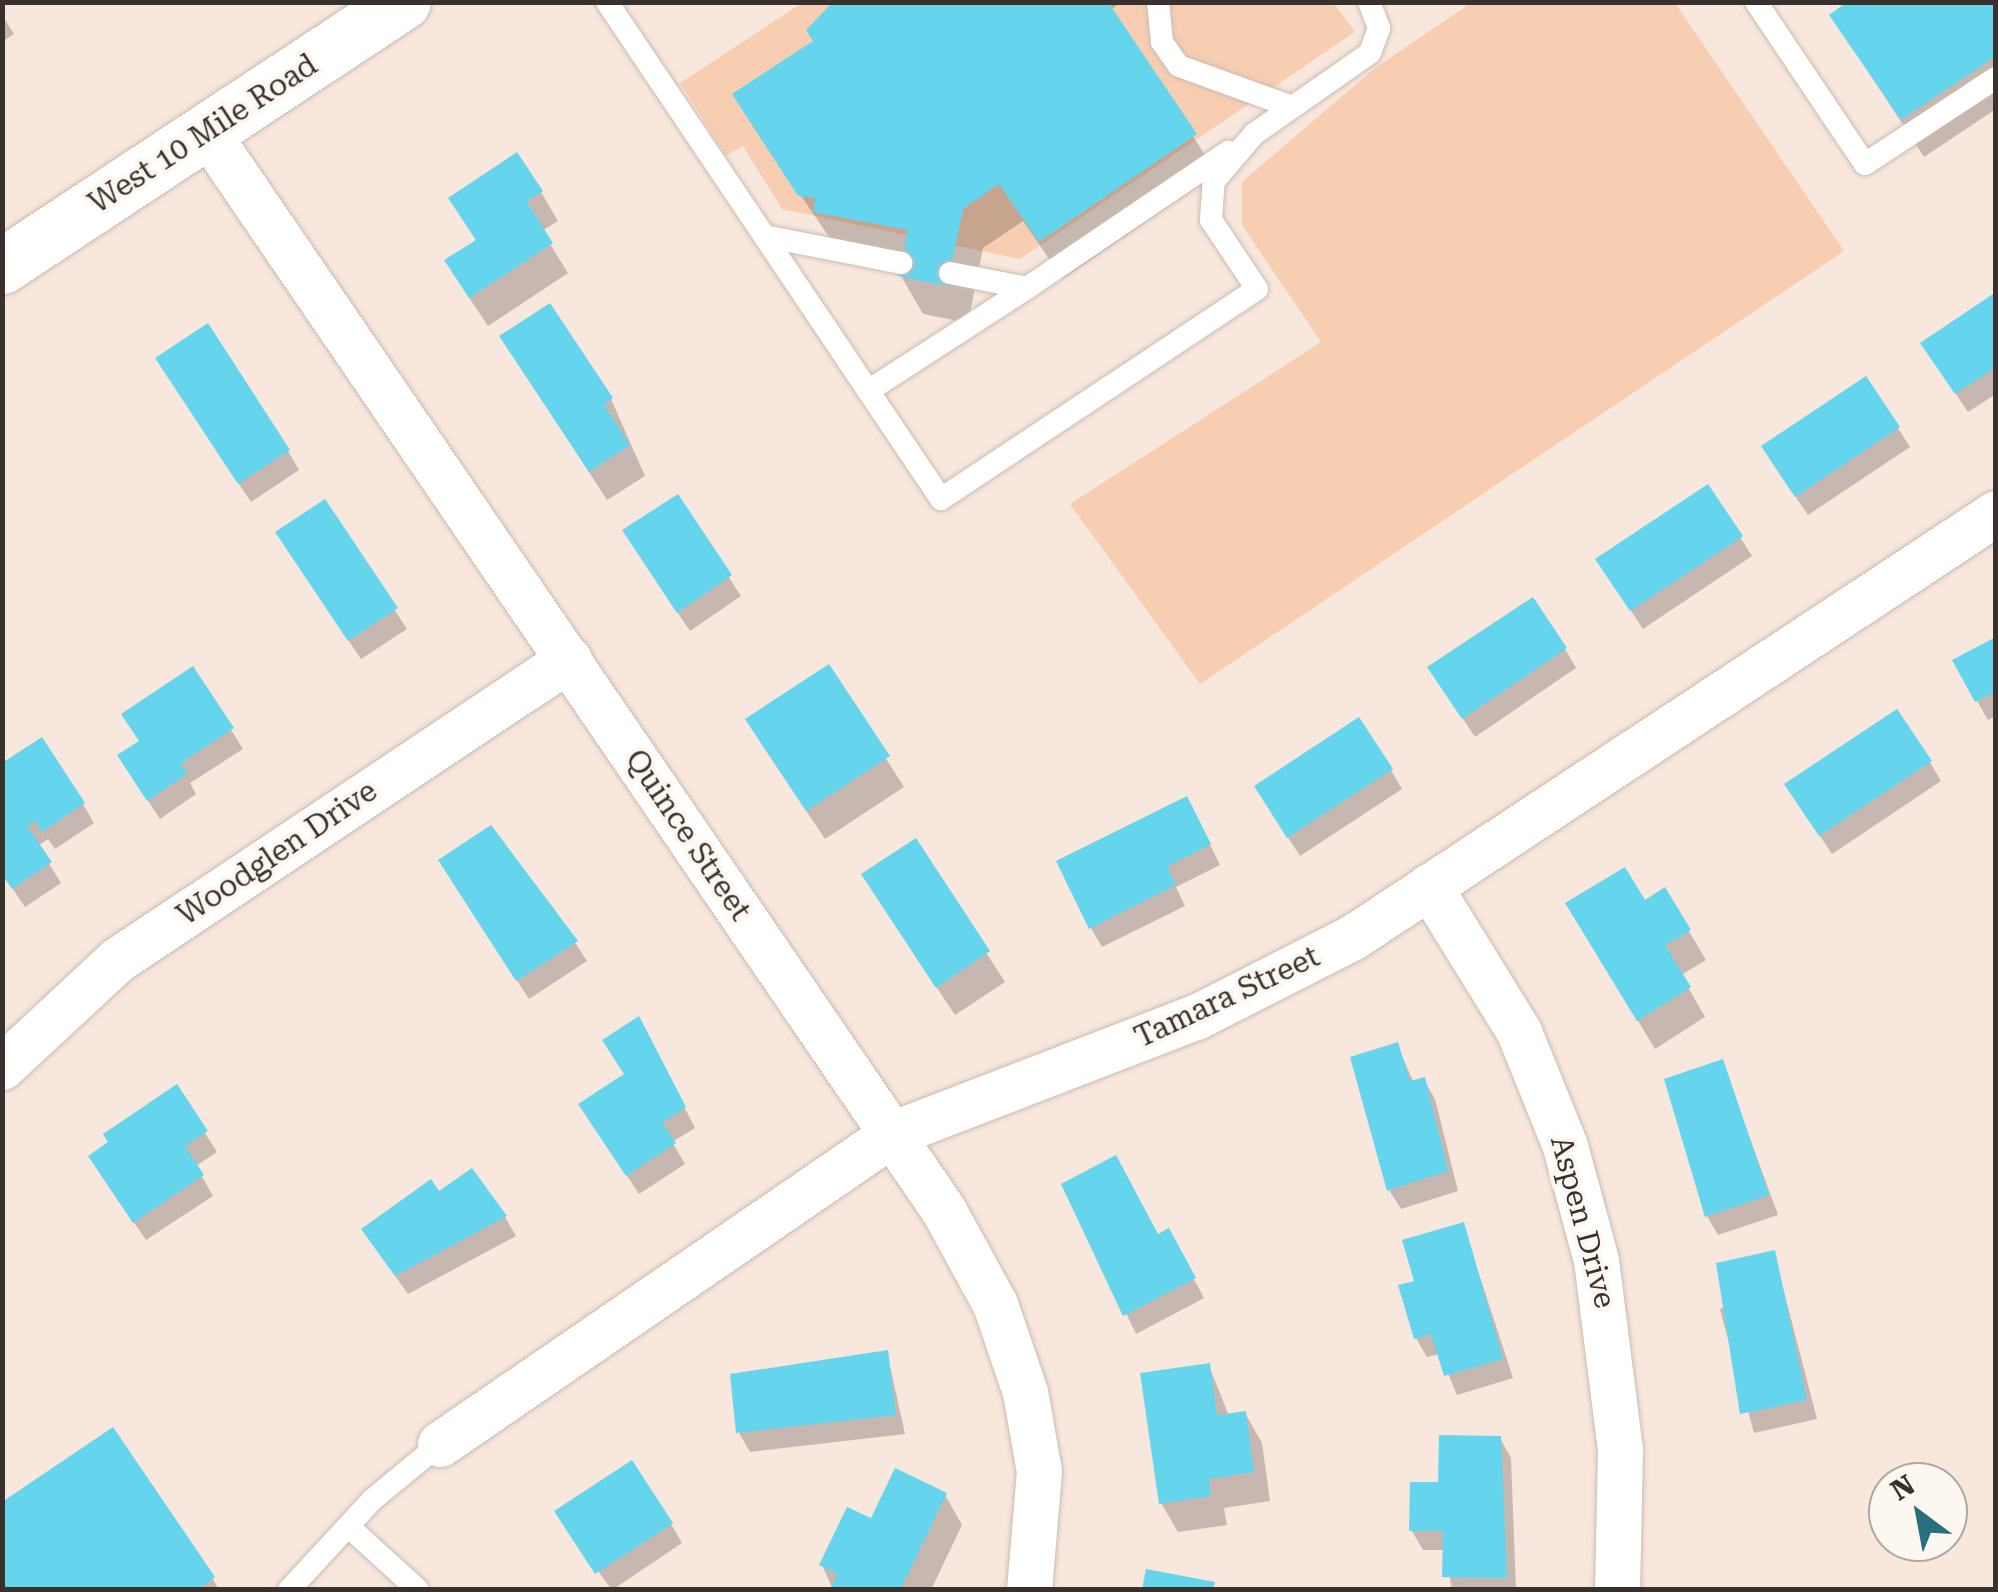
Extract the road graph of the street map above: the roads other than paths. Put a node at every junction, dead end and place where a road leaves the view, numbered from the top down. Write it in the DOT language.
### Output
graph roads {
  1 [pos="403,2"];
  2 [pos="608,2"];
  3 [pos="1158,2"];
  4 [pos="1756,2"];
  5 [pos="1371,3"];
  6 [pos="1996,78"];
  7 [pos="1292,107"];
  8 [pos="206,132"];
  9 [pos="1254,134"];
  10 [pos="764,236"];
  11 [pos="901,263"];
  12 [pos="2,266"];
  13 [pos="950,273"];
  14 [pos="1028,288"];
  15 [pos="868,391"];
  16 [pos="1996,513"];
  17 [pos="568,660"];
  18 [pos="1429,886"];
  19 [pos="2,1067"];
  20 [pos="892,1134"];
  21 [pos="440,1444"];
  22 [pos="349,1527"];
  23 [pos="289,1590"];
  24 [pos="418,1590"];
  25 [pos="1030,1590"];
  26 [pos="1617,1590"];
  1 -- 8 [label="main road, West 10 Mile Road"];
  2 -- 10 [label="lane"];
  3 -- 7 [label="lane"];
  4 -- 6 [label="lane"];
  5 -- 7 [label="lane"];
  7 -- 9 [label="lane"];
  8 -- 12 [label="main road, West 10 Mile Road"];
  8 -- 17 [label="street, Quince Street"];
  9 -- 14 [label="lane"];
  9 -- 15 [label="lane"];
  10 -- 11 [label="lane"];
  10 -- 15 [label="lane"];
  13 -- 14 [label="lane"];
  14 -- 15 [label="lane"];
  16 -- 18 [label="street, Tamara Street"];
  17 -- 19 [label="street, Woodglen Drive"];
  17 -- 20 [label="street, Quince Street"];
  18 -- 20 [label="street, Tamara Street"];
  18 -- 26 [label="street, Aspen Drive"];
  20 -- 21 [label="street, Tamara Street"];
  20 -- 25 [label="street, Quince Street"];
  21 -- 22 [label="lane"];
  22 -- 23 [label="lane"];
  22 -- 24 [label="lane"];
}
